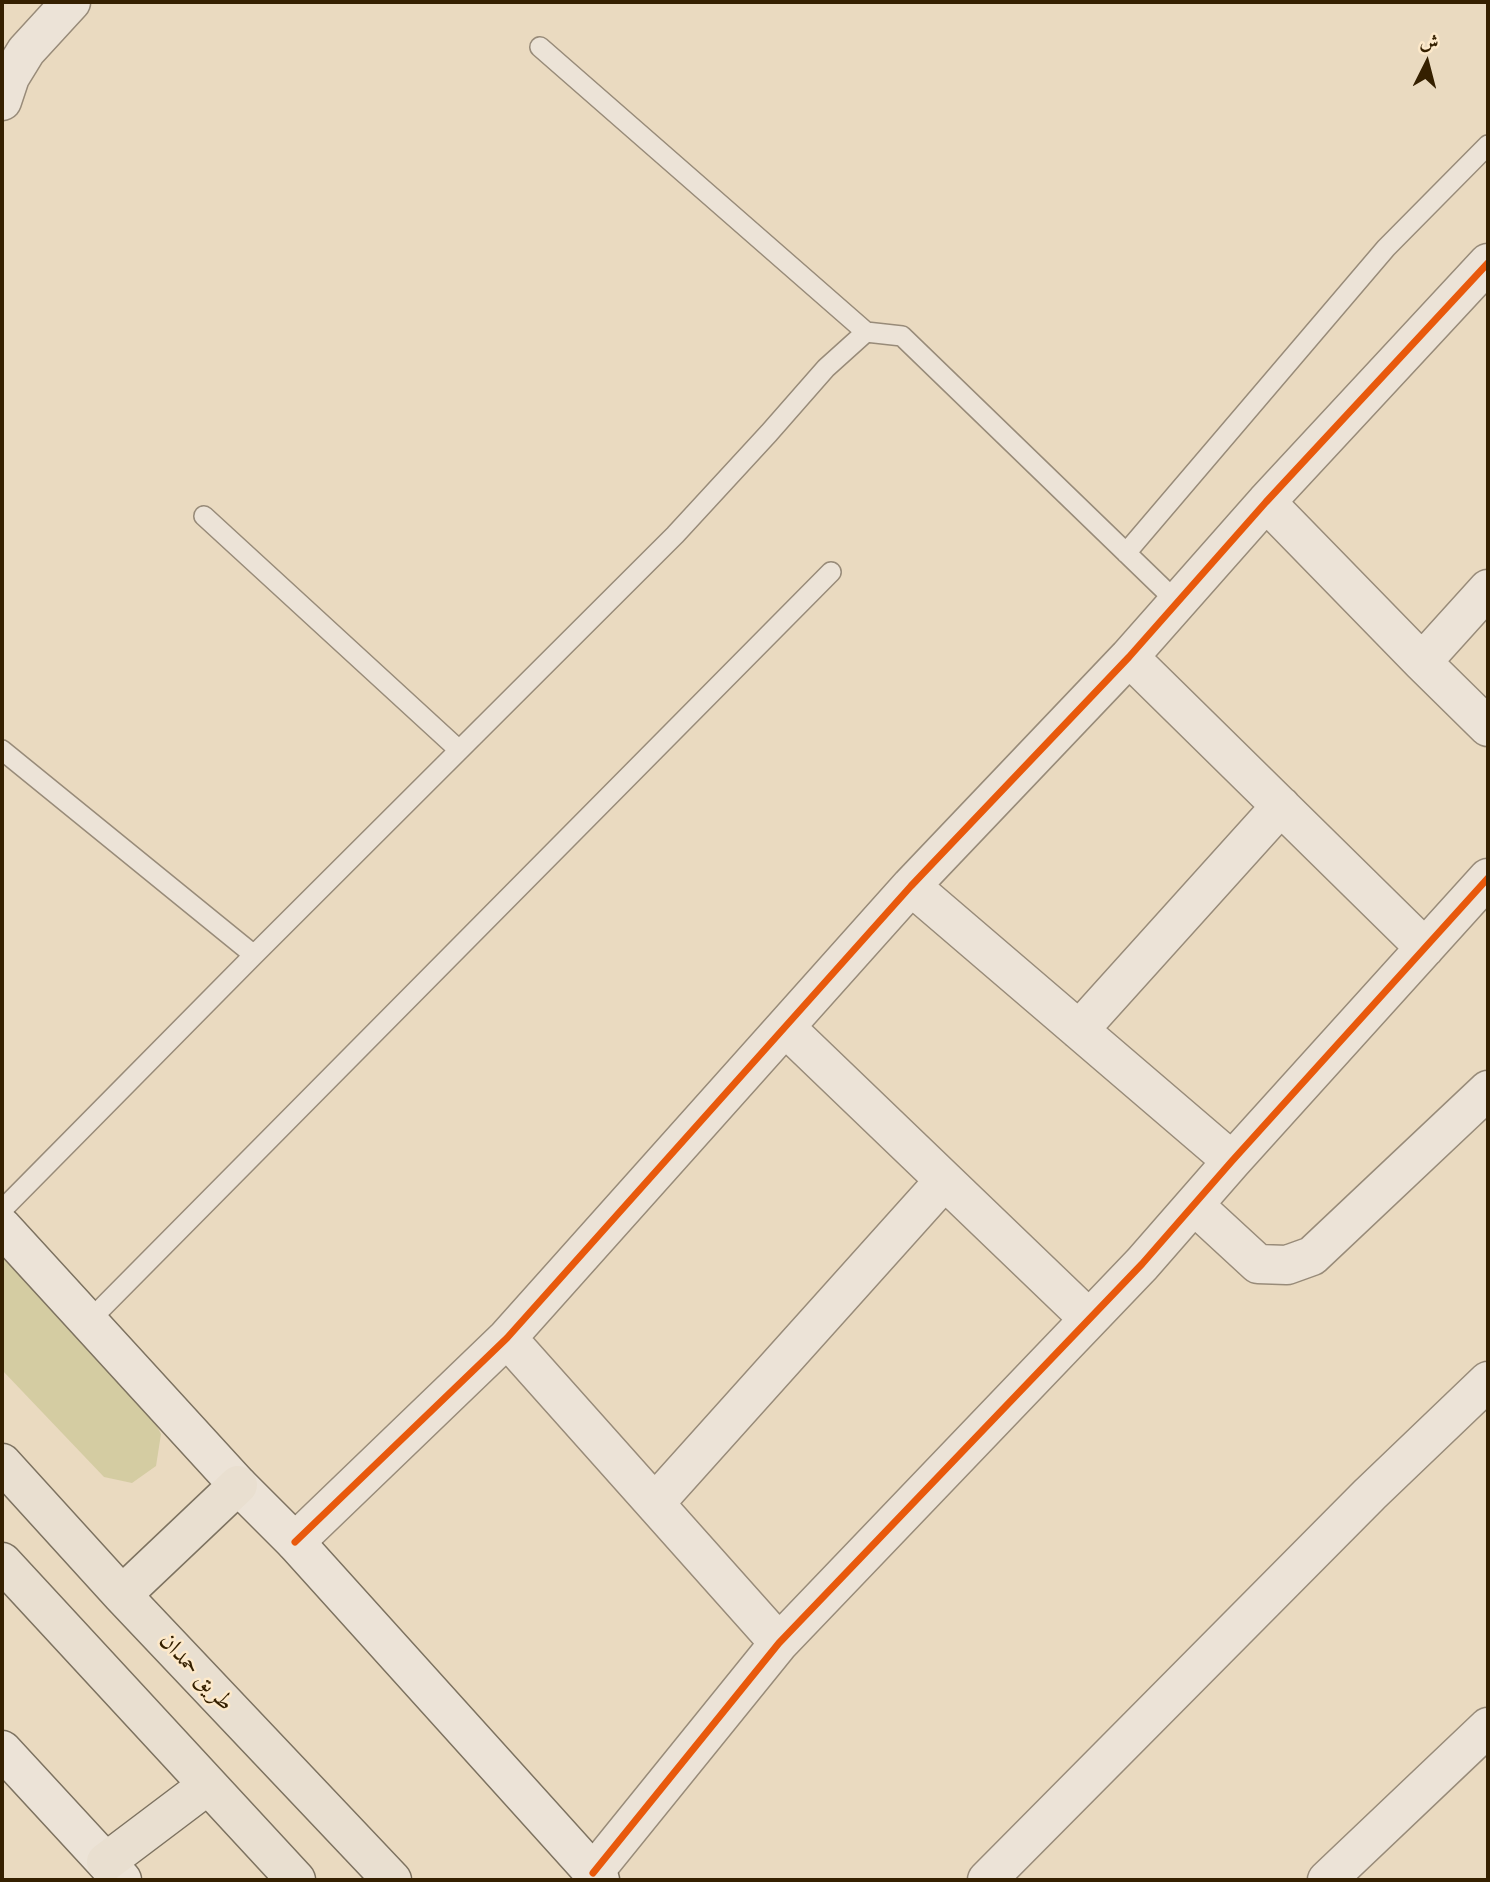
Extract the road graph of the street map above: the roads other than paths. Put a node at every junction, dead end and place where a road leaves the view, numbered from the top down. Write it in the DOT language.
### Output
graph roads {
  1 [pos="71,2"];
  2 [pos="541,47"];
  3 [pos="2,101"];
  4 [pos="1488,145"];
  5 [pos="1488,263"];
  6 [pos="866,332"];
  7 [pos="1266,502"];
  8 [pos="205,516"];
  9 [pos="1126,553"];
  10 [pos="831,572"];
  11 [pos="1488,589"];
  12 [pos="1177,602"];
  13 [pos="1129,657"];
  14 [pos="1422,662"];
  15 [pos="1488,727"];
  16 [pos="2,750"];
  17 [pos="459,750"];
  18 [pos="1281,806"];
  19 [pos="1488,878"];
  20 [pos="911,886"];
  21 [pos="1425,948"];
  22 [pos="254,955"];
  23 [pos="785,1027"];
  24 [pos="1079,1030"];
  25 [pos="1488,1090"];
  26 [pos="1232,1161"];
  27 [pos="944,1181"];
  28 [pos="1194,1205"];
  29 [pos="2,1210"];
  30 [pos="2,1227"];
  31 [pos="1089,1319"];
  32 [pos="88,1322"];
  33 [pos="507,1338"];
  34 [pos="1488,1381"];
  35 [pos="2,1463"];
  36 [pos="238,1485"];
  37 [pos="655,1503"];
  38 [pos="295,1542"];
  39 [pos="2,1562"];
  40 [pos="122,1595"];
  41 [pos="779,1643"];
  42 [pos="1488,1727"];
  43 [pos="2,1750"];
  44 [pos="208,1785"];
  45 [pos="114,1871"];
  46 [pos="596,1877"];
  47 [pos="296,1880"];
  48 [pos="391,1880"];
  49 [pos="987,1880"];
  50 [pos="1327,1880"];
  1 -- 3 [label="street"];
  2 -- 6 [label="lane"];
  4 -- 9 [label="lane"];
  5 -- 7 [label="street"];
  6 -- 9 [label="lane"];
  6 -- 17 [label="lane"];
  7 -- 12 [label="street"];
  7 -- 14 [label="street"];
  8 -- 17 [label="lane"];
  9 -- 12 [label="lane"];
  10 -- 32 [label="lane"];
  11 -- 14 [label="street"];
  12 -- 13 [label="street"];
  13 -- 18 [label="street"];
  13 -- 20 [label="street"];
  14 -- 15 [label="street"];
  16 -- 22 [label="lane"];
  17 -- 22 [label="lane"];
  18 -- 21 [label="street"];
  18 -- 24 [label="street"];
  19 -- 21 [label="street"];
  20 -- 23 [label="street"];
  20 -- 24 [label="street"];
  21 -- 26 [label="street"];
  22 -- 29 [label="lane"];
  23 -- 27 [label="street"];
  23 -- 33 [label="street"];
  24 -- 26 [label="street"];
  25 -- 28 [label="street"];
  26 -- 28 [label="street"];
  27 -- 31 [label="street"];
  27 -- 37 [label="street"];
  28 -- 31 [label="street"];
  30 -- 32 [label="street"];
  31 -- 41 [label="street"];
  32 -- 36 [label="street"];
  33 -- 37 [label="street"];
  33 -- 38 [label="street"];
  34 -- 49 [label="street"];
  35 -- 40 [label="highway, طريق حمدان"];
  36 -- 38 [label="street"];
  36 -- 40 [label="highway"];
  37 -- 41 [label="street"];
  38 -- 46 [label="street"];
  39 -- 44 [label="highway"];
  40 -- 48 [label="highway, طريق حمدان"];
  41 -- 46 [label="street"];
  42 -- 50 [label="street"];
  43 -- 45 [label="street"];
  44 -- 45 [label="highway"];
  44 -- 47 [label="highway"];
}
